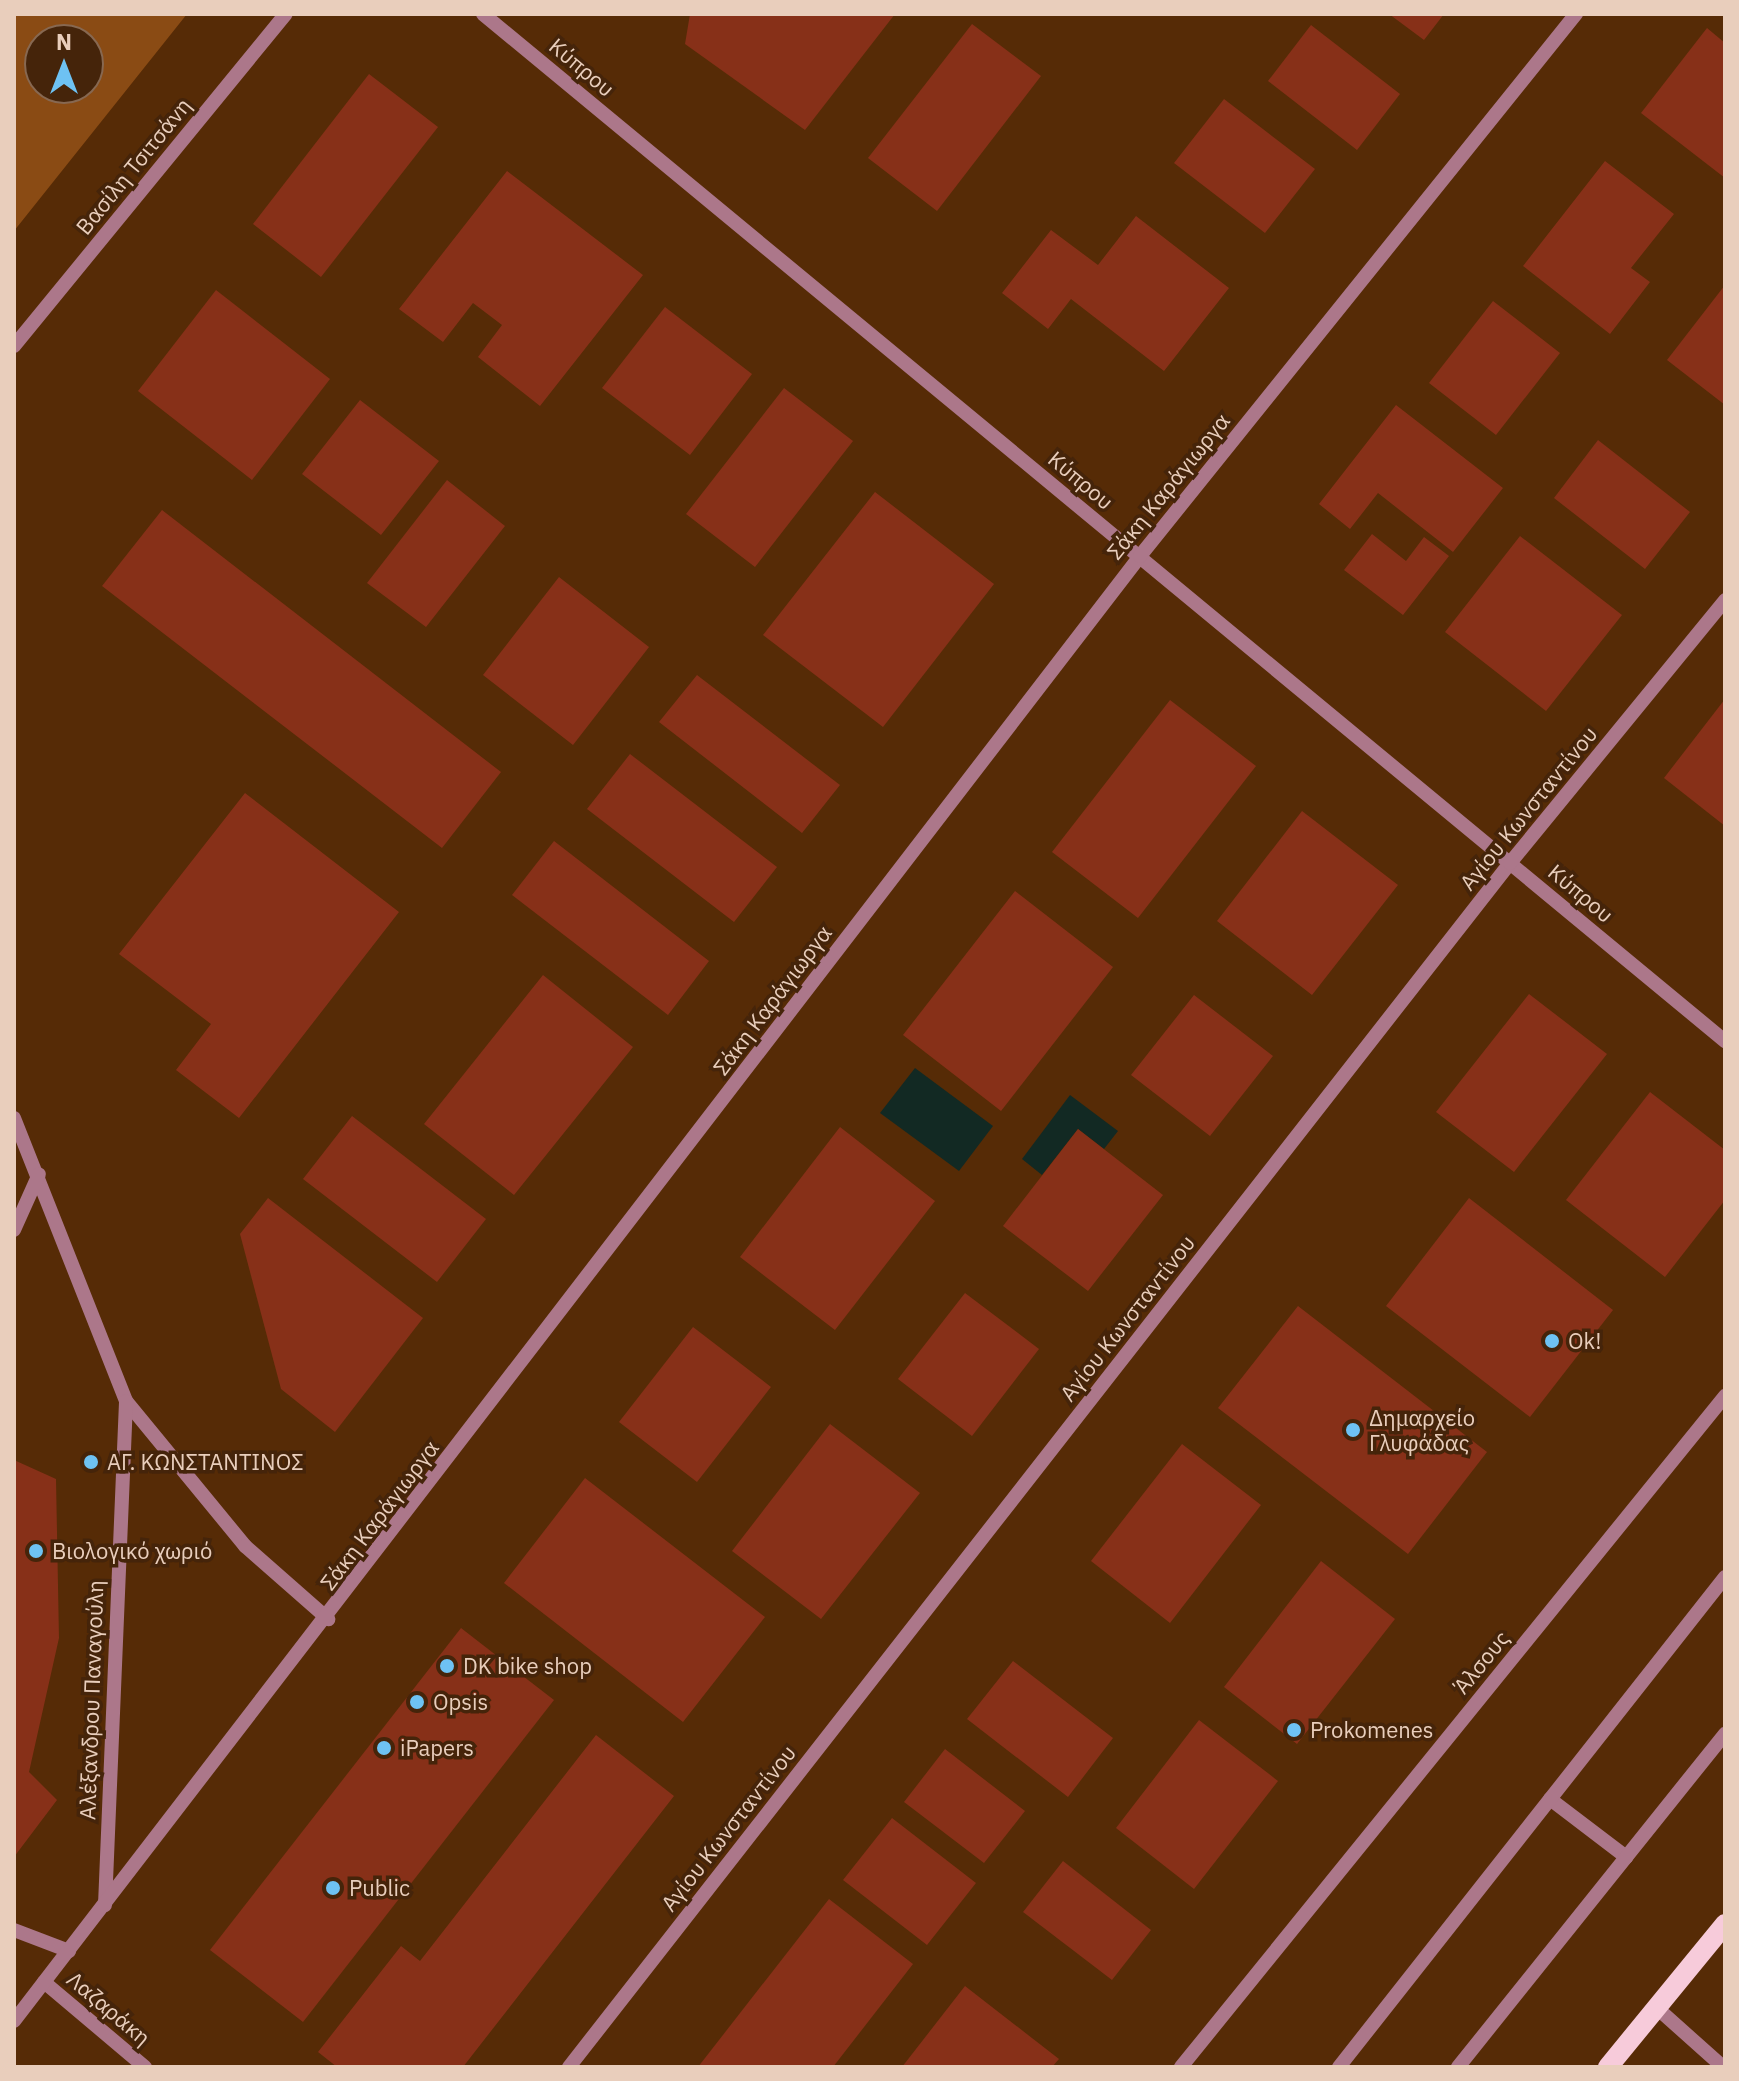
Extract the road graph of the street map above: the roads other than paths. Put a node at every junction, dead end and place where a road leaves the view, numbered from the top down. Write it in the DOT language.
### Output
graph roads {
  1 [pos="286,14"];
  2 [pos="483,14"];
  3 [pos="1576,14"];
  4 [pos="14,346"];
  5 [pos="1140,556"];
  6 [pos="1725,600"];
  7 [pos="1510,863"];
  8 [pos="1725,1041"];
  9 [pos="14,1118"];
  10 [pos="39,1174"];
  11 [pos="14,1230"];
  12 [pos="1725,1396"];
  13 [pos="126,1401"];
  14 [pos="1725,1577"];
  15 [pos="328,1619"];
  16 [pos="1725,1734"];
  17 [pos="1550,1799"];
  18 [pos="1626,1857"];
  19 [pos="105,1905"];
  20 [pos="1725,1924"];
  21 [pos="14,1930"];
  22 [pos="69,1951"];
  23 [pos="44,1982"];
  24 [pos="1657,2008"];
  25 [pos="14,2021"];
  26 [pos="145,2067"];
  27 [pos="569,2067"];
  28 [pos="1181,2067"];
  29 [pos="1339,2067"];
  30 [pos="1458,2067"];
  31 [pos="1608,2067"];
  32 [pos="1723,2067"];
  1 -- 4 [label="street, Βασίλη Τσιτσάνη"];
  2 -- 5 [label="street, Κύπρου"];
  3 -- 5 [label="street, Σάκη Καράγιωργα"];
  5 -- 7 [label="street, Κύπρου"];
  5 -- 15 [label="street, Σάκη Καράγιωργα"];
  6 -- 7 [label="street, Αγίου Κωνσταντίνου"];
  7 -- 8 [label="street, Κύπρου"];
  7 -- 27 [label="street, Αγίου Κωνσταντίνου"];
  9 -- 10 [label="street, Αλέξανδρου Παναγούλη"];
  10 -- 11 [label="street"];
  10 -- 13 [label="street, Αλέξανδρου Παναγούλη"];
  12 -- 28 [label="street, Άλσους"];
  13 -- 15 [label="street, Αλέξανδρου Παναγούλη"];
  13 -- 19 [label="street, Αλέξανδρου Παναγούλη"];
  14 -- 17 [label="street"];
  15 -- 19 [label="street, Σάκη Καράγιωργα"];
  16 -- 18 [label="street"];
  17 -- 18 [label="street"];
  17 -- 29 [label="street"];
  18 -- 30 [label="street"];
  19 -- 22 [label="street, Σάκη Καράγιωργα"];
  20 -- 24 [label="main road"];
  21 -- 22 [label="street"];
  22 -- 23 [label="street, Σάκη Καράγιωργα"];
  23 -- 25 [label="street, Σάκη Καράγιωργα"];
  23 -- 26 [label="street, Λαζαράκη"];
  24 -- 31 [label="main road"];
  24 -- 32 [label="street"];
}
